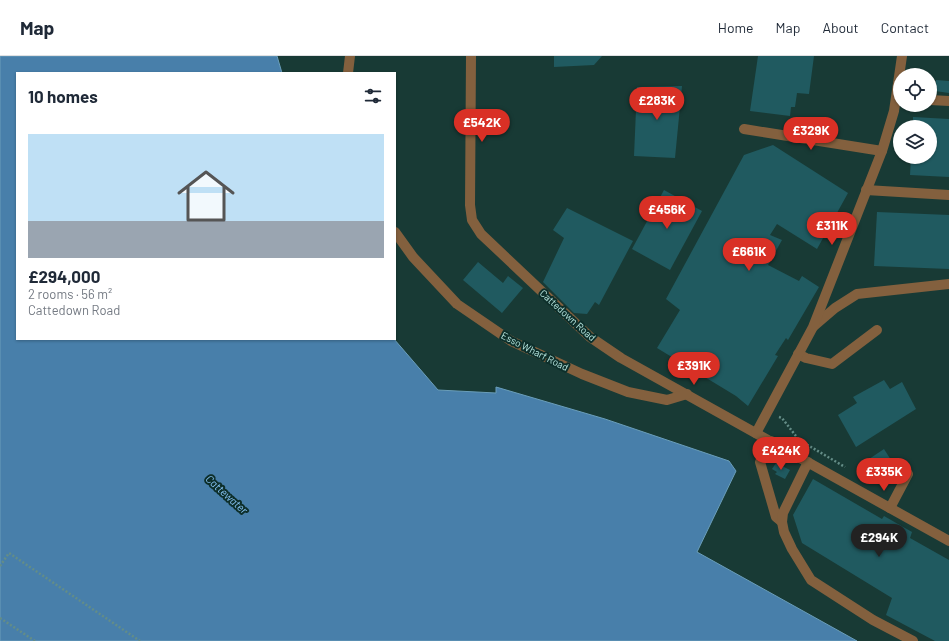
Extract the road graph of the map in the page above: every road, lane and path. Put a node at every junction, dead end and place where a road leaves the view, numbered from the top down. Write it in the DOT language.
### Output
graph roads {
  1 [pos="350,56"];
  2 [pos="471,56"];
  3 [pos="902,56"];
  4 [pos="901,68"];
  5 [pos="348,72"];
  6 [pos="937,100"];
  7 [pos="949,101"];
  8 [pos="894,112"];
  9 [pos="744,129"];
  10 [pos="882,151"];
  11 [pos="866,190"];
  12 [pos="949,195"];
  13 [pos="396,233"];
  14 [pos="949,284"];
  15 [pos="813,327"];
  16 [pos="877,330"];
  17 [pos="798,354"];
  18 [pos="687,394"];
  19 [pos="767,411"];
  20 [pos="756,433"];
  21 [pos="771,441"];
  22 [pos="808,462"];
  23 [pos="851,470"];
  24 [pos="908,474"];
  25 [pos="890,508"];
  26 [pos="782,522"];
  27 [pos="949,541"];
  28 [pos="0,566"];
  29 [pos="0,618"];
  30 [pos="35,641"];
  31 [pos="140,641"];
  32 [pos="913,641"];
  1 -- 5 [label="street"];
  2 -- 18 [label="street, Cattedown Road"];
  3 -- 4 [label="street"];
  6 -- 7 [label="street"];
  8 -- 10 [label="street"];
  9 -- 10 [label="street"];
  10 -- 11 [label="street"];
  11 -- 12 [label="street"];
  11 -- 15 [label="street"];
  13 -- 18 [label="street, Esso Wharf Road"];
  14 -- 15 [label="street"];
  15 -- 17 [label="street"];
  16 -- 17 [label="street"];
  17 -- 19 [label="street"];
  18 -- 20 [label="street, Cattedown Road"];
  19 -- 20 [label="street"];
  19 -- 23 [label="path"];
  20 -- 21 [label="street, Cattedown Road"];
  21 -- 22 [label="street, Cattedown Road"];
  21 -- 26 [label="street"];
  22 -- 25 [label="street, Cattedown Road"];
  22 -- 26 [label="street"];
  24 -- 25 [label="street"];
  25 -- 27 [label="street, Cattedown Road"];
  26 -- 32 [label="street"];
  28 -- 31 [label="path"];
  29 -- 30 [label="path"];
}
